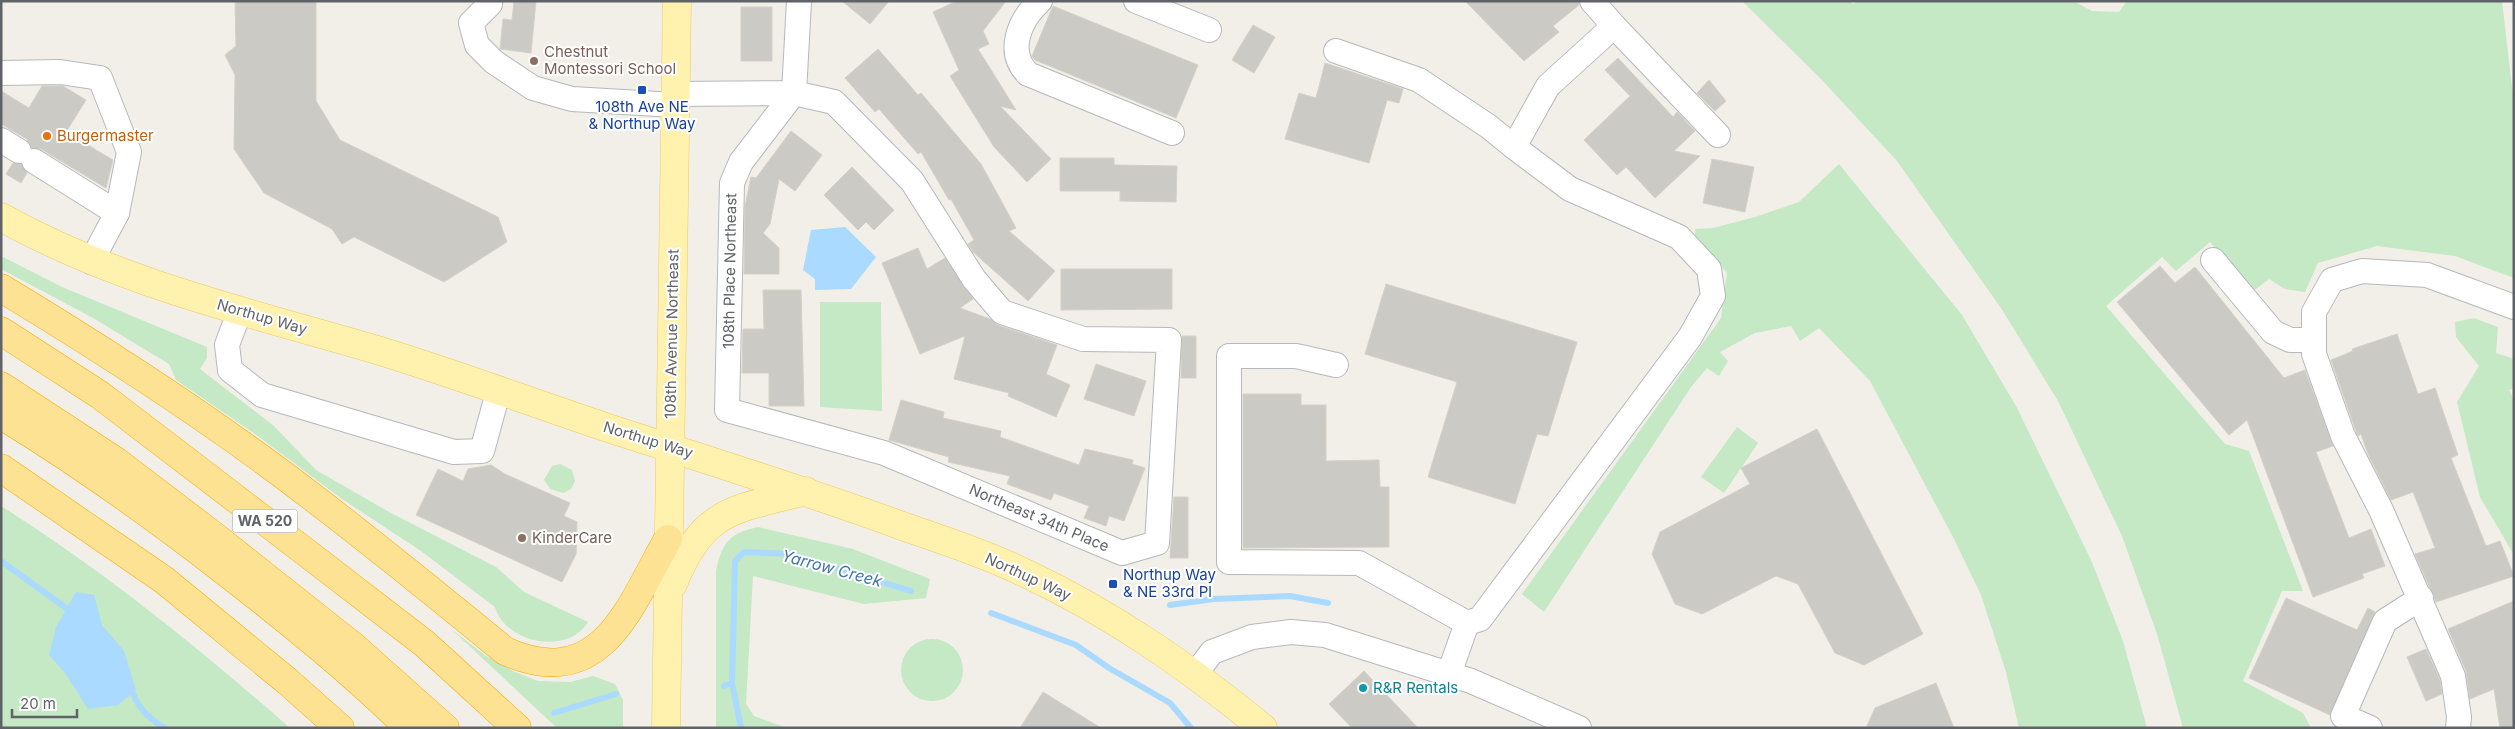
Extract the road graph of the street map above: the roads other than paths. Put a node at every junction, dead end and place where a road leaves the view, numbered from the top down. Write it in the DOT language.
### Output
graph roads {
  1 [pos="490,1"];
  2 [pos="677,1"];
  3 [pos="799,1"];
  4 [pos="1040,1"];
  5 [pos="1136,1"];
  6 [pos="1592,1"];
  7 [pos="1614,26"];
  8 [pos="1209,30"];
  9 [pos="1336,51"];
  10 [pos="1,73"];
  11 [pos="794,93"];
  12 [pos="675,100"];
  13 [pos="1172,133"];
  14 [pos="1718,135"];
  15 [pos="1514,148"];
  16 [pos="18,151"];
  17 [pos="117,213"];
  18 [pos="1,217"];
  19 [pos="2213,260"];
  20 [pos="92,262"];
  21 [pos="1,288"];
  22 [pos="2514,307"];
  23 [pos="240,310"];
  24 [pos="1,331"];
  25 [pos="2314,340"];
  26 [pos="1336,365"];
  27 [pos="1,386"];
  28 [pos="499,389"];
  29 [pos="727,410"];
  30 [pos="1,415"];
  31 [pos="670,447"];
  32 [pos="1,468"];
  33 [pos="806,491"];
  34 [pos="668,539"];
  35 [pos="2421,598"];
  36 [pos="667,600"];
  37 [pos="1467,623"];
  38 [pos="1196,674"];
  39 [pos="1449,674"];
  40 [pos="340,728"];
  41 [pos="409,728"];
  42 [pos="445,728"];
  43 [pos="517,728"];
  44 [pos="666,728"];
  45 [pos="1263,728"];
  46 [pos="1579,728"];
  47 [pos="2370,728"];
  48 [pos="2458,728"];
  1 -- 12 [label="street"];
  2 -- 12 [label="main road, 108th Avenue Northeast"];
  3 -- 11 [label="street"];
  4 -- 13 [label="street"];
  5 -- 8 [label="street"];
  6 -- 7 [label="street"];
  7 -- 14 [label="street"];
  7 -- 15 [label="street"];
  9 -- 15 [label="street"];
  10 -- 17 [label="street"];
  11 -- 12 [label="street"];
  11 -- 29 [label="street, 108th Place Northeast"];
  11 -- 29 [label="street, Northeast 34th Place"];
  12 -- 31 [label="main road, 108th Avenue Northeast"];
  15 -- 37 [label="street"];
  16 -- 17 [label="street"];
  17 -- 20 [label="street"];
  18 -- 20 [label="main road, Northup Way"];
  19 -- 25 [label="street"];
  20 -- 23 [label="main road, Northup Way"];
  21 -- 34 [label="highway"];
  22 -- 25 [label="street"];
  23 -- 28 [label="main road, Northup Way"];
  23 -- 28 [label="street"];
  24 -- 43 [label="highway, WA 520"];
  25 -- 35 [label="street"];
  26 -- 37 [label="street"];
  27 -- 42 [label="highway"];
  28 -- 31 [label="main road, Northup Way"];
  30 -- 41 [label="highway"];
  31 -- 33 [label="main road, Northup Way"];
  31 -- 34 [label="main road, 108th Avenue Northeast"];
  32 -- 40 [label="highway"];
  33 -- 36 [label="main road"];
  33 -- 38 [label="main road, Northup Way"];
  34 -- 36 [label="main road, 108th Avenue Northeast"];
  35 -- 47 [label="street"];
  35 -- 48 [label="street"];
  36 -- 44 [label="main road, 108th Avenue Northeast"];
  37 -- 39 [label="street"];
  38 -- 39 [label="street"];
  38 -- 45 [label="main road, Northup Way"];
  39 -- 46 [label="street"];
}
